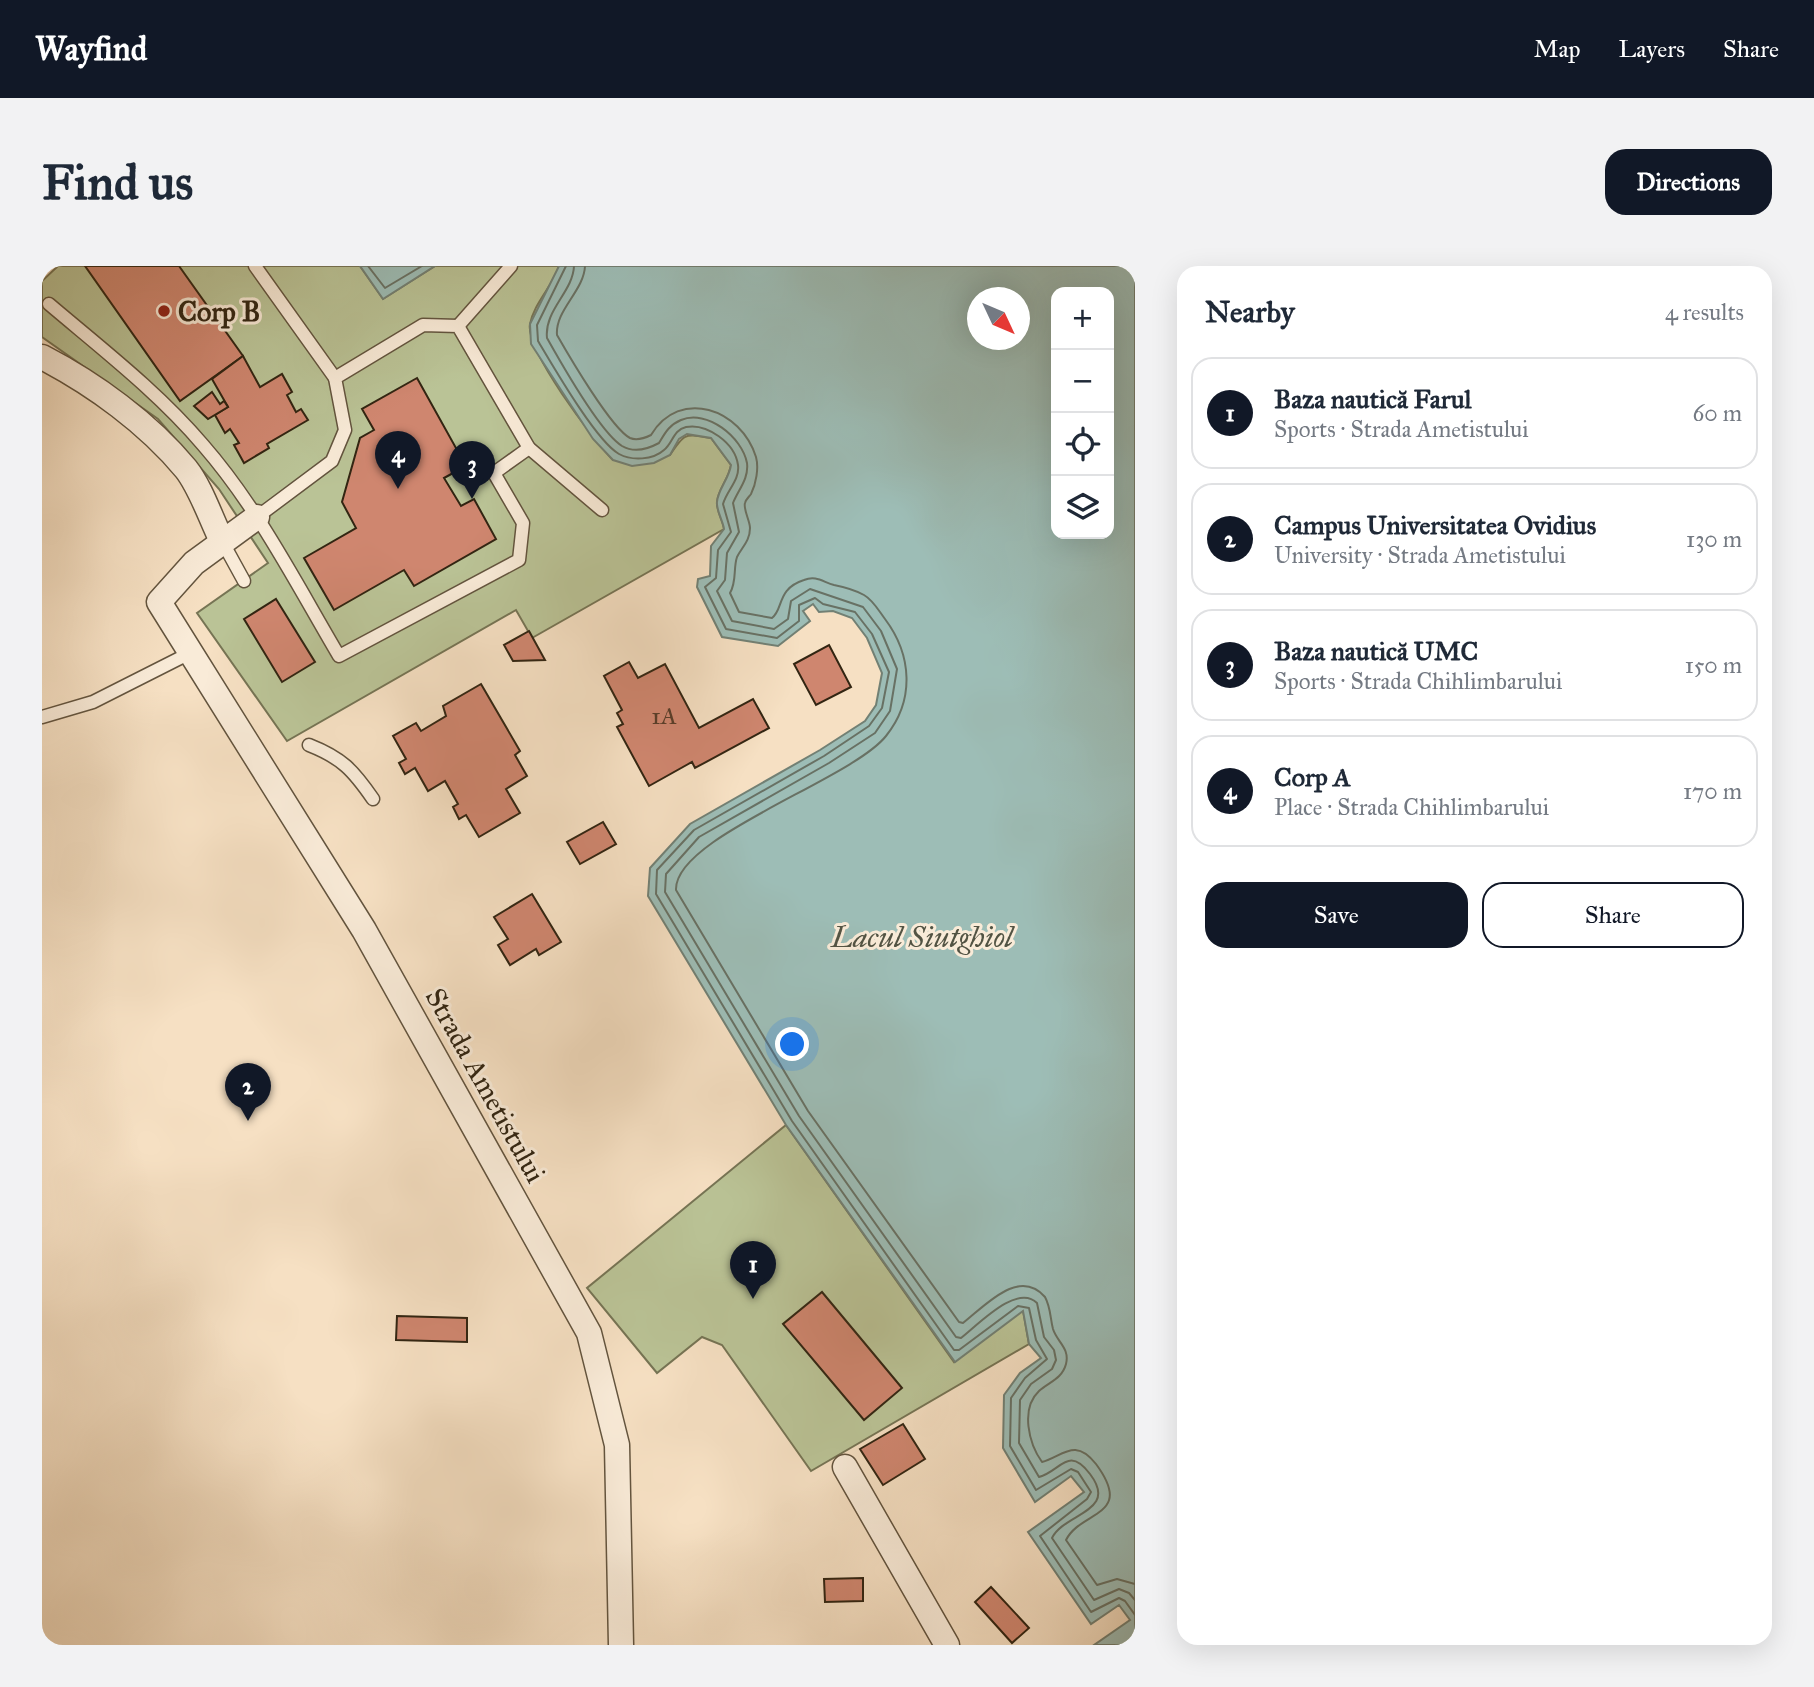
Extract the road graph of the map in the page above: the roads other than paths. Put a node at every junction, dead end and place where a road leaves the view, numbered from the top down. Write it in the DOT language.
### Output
graph roads {
  1 [pos="255,266"];
  2 [pos="511,266"];
  3 [pos="49,304"];
  4 [pos="458,326"];
  5 [pos="42,357"];
  6 [pos="335,379"];
  7 [pos="529,447"];
  8 [pos="603,510"];
  9 [pos="257,517"];
  10 [pos="222,541"];
  11 [pos="244,581"];
  12 [pos="192,652"];
  13 [pos="42,717"];
  14 [pos="309,745"];
  15 [pos="373,799"];
  16 [pos="845,1467"];
  17 [pos="621,1645"];
  18 [pos="947,1645"];
  1 -- 6 [label="lane"];
  2 -- 4 [label="lane"];
  3 -- 9 [label="lane"];
  4 -- 6 [label="lane"];
  4 -- 7 [label="lane"];
  5 -- 10 [label="street"];
  6 -- 9 [label="lane"];
  7 -- 8 [label="lane"];
  7 -- 9 [label="lane"];
  9 -- 10 [label="street"];
  10 -- 11 [label="lane"];
  10 -- 12 [label="street, Strada Ametistului"];
  12 -- 13 [label="lane"];
  12 -- 17 [label="street, Strada Ametistului"];
  14 -- 15 [label="lane"];
  16 -- 18 [label="street"];
}
